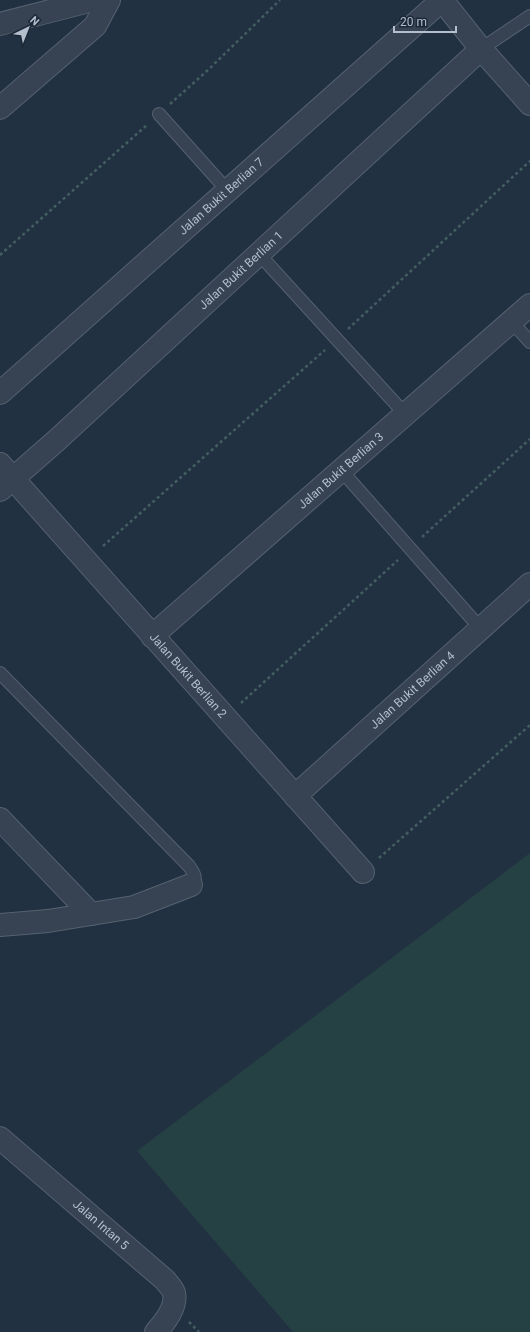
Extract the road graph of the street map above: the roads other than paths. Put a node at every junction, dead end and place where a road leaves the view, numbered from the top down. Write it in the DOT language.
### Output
graph roads {
  1 [pos="93,0"];
  2 [pos="109,0"];
  3 [pos="442,0"];
  4 [pos="530,16"];
  5 [pos="0,24"];
  6 [pos="481,49"];
  7 [pos="530,104"];
  8 [pos="0,108"];
  9 [pos="159,114"];
  10 [pos="228,190"];
  11 [pos="259,254"];
  12 [pos="530,305"];
  13 [pos="511,322"];
  14 [pos="530,342"];
  15 [pos="0,393"];
  16 [pos="405,414"];
  17 [pos="341,470"];
  18 [pos="4,478"];
  19 [pos="530,584"];
  20 [pos="480,629"];
  21 [pos="152,636"];
  22 [pos="0,673"];
  23 [pos="295,796"];
  24 [pos="0,819"];
  25 [pos="363,872"];
  26 [pos="191,885"];
  27 [pos="91,914"];
  28 [pos="0,925"];
  29 [pos="3,1145"];
  30 [pos="160,1328"];
  1 -- 5 [label="street"];
  2 -- 8 [label="street"];
  3 -- 6 [label="street"];
  3 -- 10 [label="street, Jalan Bukit Berlian 7"];
  4 -- 6 [label="lane"];
  6 -- 7 [label="street"];
  6 -- 11 [label="street, Jalan Bukit Berlian 1"];
  9 -- 10 [label="lane"];
  10 -- 15 [label="street, Jalan Bukit Berlian 7"];
  11 -- 16 [label="lane"];
  11 -- 18 [label="street, Jalan Bukit Berlian 1"];
  12 -- 13 [label="street, Jalan Bukit Berlian 3"];
  13 -- 14 [label="lane"];
  13 -- 16 [label="street, Jalan Bukit Berlian 3"];
  16 -- 17 [label="street, Jalan Bukit Berlian 3"];
  17 -- 20 [label="lane"];
  17 -- 21 [label="street, Jalan Bukit Berlian 3"];
  18 -- 21 [label="street, Jalan Bukit Berlian 2"];
  19 -- 20 [label="street, Jalan Bukit Berlian 4"];
  20 -- 23 [label="street, Jalan Bukit Berlian 4"];
  21 -- 23 [label="street, Jalan Bukit Berlian 2"];
  22 -- 26 [label="lane"];
  23 -- 25 [label="street, Jalan Bukit Berlian 2"];
  24 -- 27 [label="street"];
  26 -- 27 [label="street"];
  27 -- 28 [label="street"];
  29 -- 30 [label="street, Jalan Intan 5"];
}
